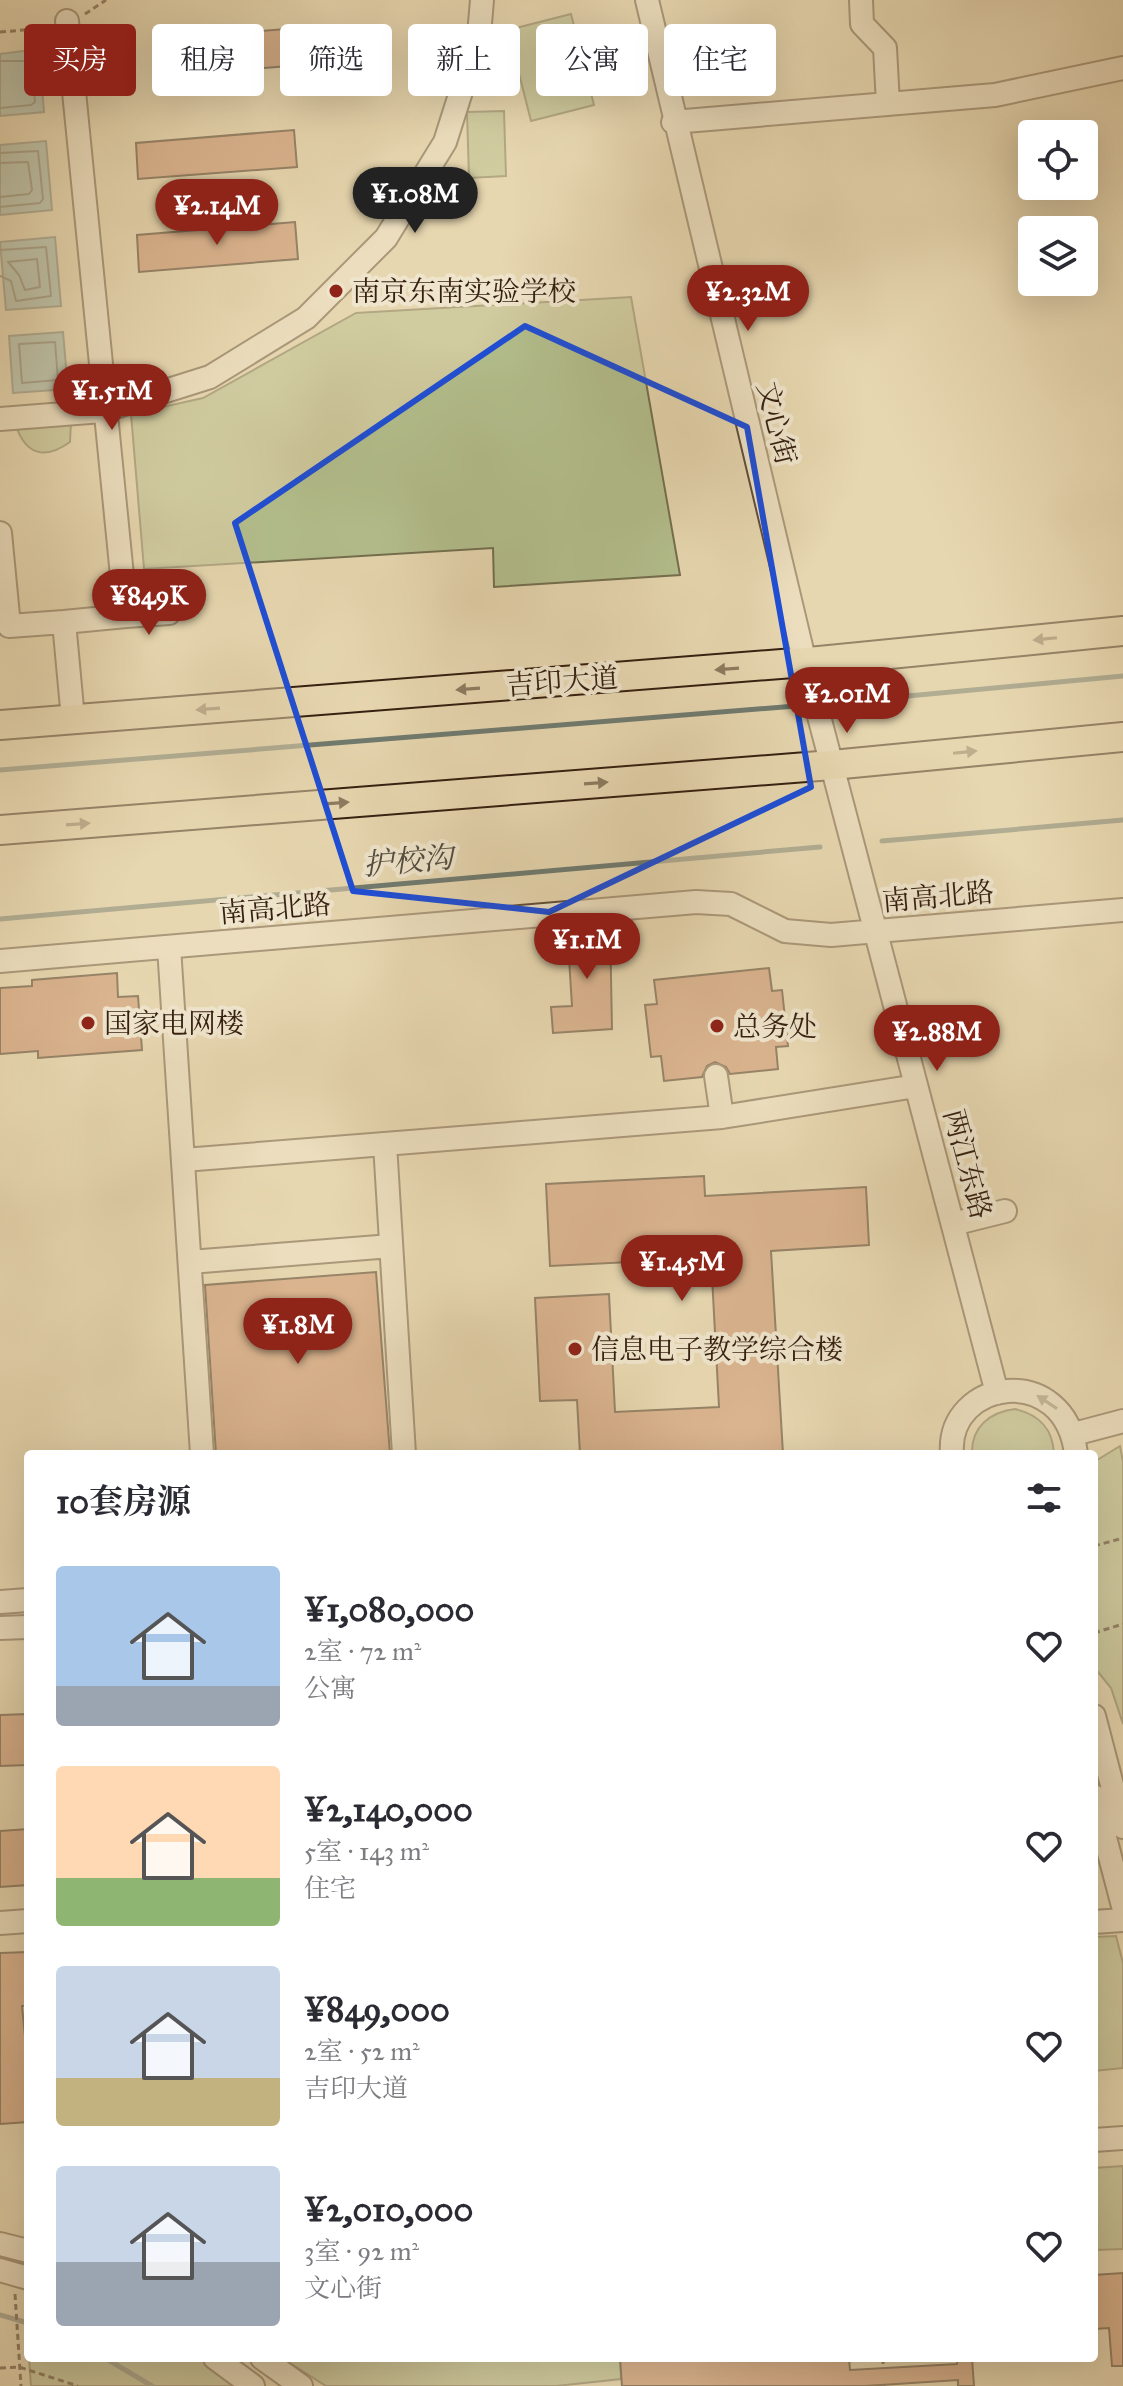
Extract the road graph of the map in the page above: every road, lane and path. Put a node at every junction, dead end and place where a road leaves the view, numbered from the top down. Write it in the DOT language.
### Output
graph roads {
  1 [pos="482,0"];
  2 [pos="647,0"];
  3 [pos="861,0"];
  4 [pos="67,21"];
  5 [pos="1123,68"];
  6 [pos="888,104"];
  7 [pos="673,122"];
  8 [pos="107,410"];
  9 [pos="0,419"];
  10 [pos="0,533"];
  11 [pos="169,613"];
  12 [pos="126,616"];
  13 [pos="64,622"];
  14 [pos="4,627"];
  15 [pos="1123,631"];
  16 [pos="805,663"];
  17 [pos="73,719"];
  18 [pos="0,725"];
  19 [pos="1123,737"];
  20 [pos="832,765"];
  21 [pos="0,830"];
  22 [pos="1123,910"];
  23 [pos="876,931"];
  24 [pos="169,947"];
  25 [pos="0,961"];
  26 [pos="716,1076"];
  27 [pos="916,1086"];
  28 [pos="722,1117"];
  29 [pos="385,1144"];
  30 [pos="184,1160"];
  31 [pos="1005,1211"];
  32 [pos="953,1224"];
  33 [pos="391,1246"];
  34 [pos="190,1262"];
  35 [pos="997,1393"];
  36 [pos="1123,1421"];
  37 [pos="1075,1444"];
  38 [pos="202,1450"];
  39 [pos="404,1450"];
  40 [pos="953,1450"];
  41 [pos="1123,1538"];
  42 [pos="1098,1545"];
  43 [pos="24,1600"];
  44 [pos="0,1602"];
  45 [pos="1123,1624"];
  46 [pos="24,1627"];
  47 [pos="0,1628"];
  48 [pos="1098,1632"];
  49 [pos="1098,1734"];
  50 [pos="1098,1801"];
  51 [pos="1118,1826"];
  52 [pos="1123,1906"];
  53 [pos="1123,1920"];
  54 [pos="24,1921"];
  55 [pos="1098,1922"];
  56 [pos="0,1923"];
  57 [pos="1123,2138"];
  58 [pos="1098,2140"];
  59 [pos="0,2244"];
  60 [pos="24,2250"];
  61 [pos="16,2311"];
  62 [pos="221,2362"];
  63 [pos="262,2362"];
  64 [pos="267,2362"];
  65 [pos="883,2362"];
  66 [pos="19,2367"];
  67 [pos="0,2368"];
  68 [pos="883,2368"];
  69 [pos="251,2384"];
  70 [pos="21,2386"];
  71 [pos="78,2386"];
  72 [pos="301,2386"];
  1 -- 8 [label="street"];
  2 -- 7 [label="street, 文心街"];
  3 -- 6 [label="street"];
  4 -- 8 [label="street"];
  5 -- 6 [label="street"];
  6 -- 7 [label="street"];
  7 -- 16 [label="street, 文心街"];
  8 -- 9 [label="street"];
  8 -- 12 [label="street"];
  10 -- 14 [label="street"];
  11 -- 12 [label="street"];
  12 -- 13 [label="street"];
  13 -- 14 [label="street"];
  13 -- 17 [label="street"];
  15 -- 16 [label="main road, 吉印大道, one-way"];
  16 -- 17 [label="main road, 吉印大道, one-way"];
  16 -- 20 [label="street, 文心街"];
  17 -- 18 [label="main road, 吉印大道"];
  20 -- 19 [label="main road, one-way"];
  21 -- 20 [label="main road, one-way"];
  20 -- 23 [label="street, 两江东路"];
  22 -- 23 [label="street, 南高北路"];
  23 -- 24 [label="street, 南高北路"];
  23 -- 27 [label="street, 两江东路"];
  24 -- 25 [label="street, 南高北路"];
  24 -- 30 [label="street"];
  26 -- 28 [label="street"];
  27 -- 28 [label="street"];
  27 -- 32 [label="street, 两江东路"];
  28 -- 29 [label="street"];
  29 -- 30 [label="street"];
  29 -- 33 [label="street"];
  30 -- 34 [label="street"];
  31 -- 32 [label="street"];
  32 -- 35 [label="street, 两江东路"];
  33 -- 34 [label="street"];
  33 -- 39 [label="street"];
  34 -- 38 [label="street"];
  37 -- 35 [label="street, one-way"];
  35 -- 40 [label="street"];
  36 -- 37 [label="street"];
  41 -- 42 [label="path"];
  43 -- 44 [label="street"];
  45 -- 48 [label="path"];
  46 -- 47 [label="street"];
  49 -- 51 [label="street"];
  50 -- 51 [label="street"];
  51 -- 52 [label="street"];
  53 -- 55 [label="street"];
  54 -- 56 [label="street"];
  57 -- 58 [label="street"];
  59 -- 60 [label="street"];
  61 -- 66 [label="path"];
  62 -- 69 [label="street"];
  63 -- 69 [label="street"];
  64 -- 72 [label="street"];
  65 -- 68 [label="path"];
  66 -- 67 [label="path"];
  66 -- 70 [label="path"];
  66 -- 71 [label="path"];
}
